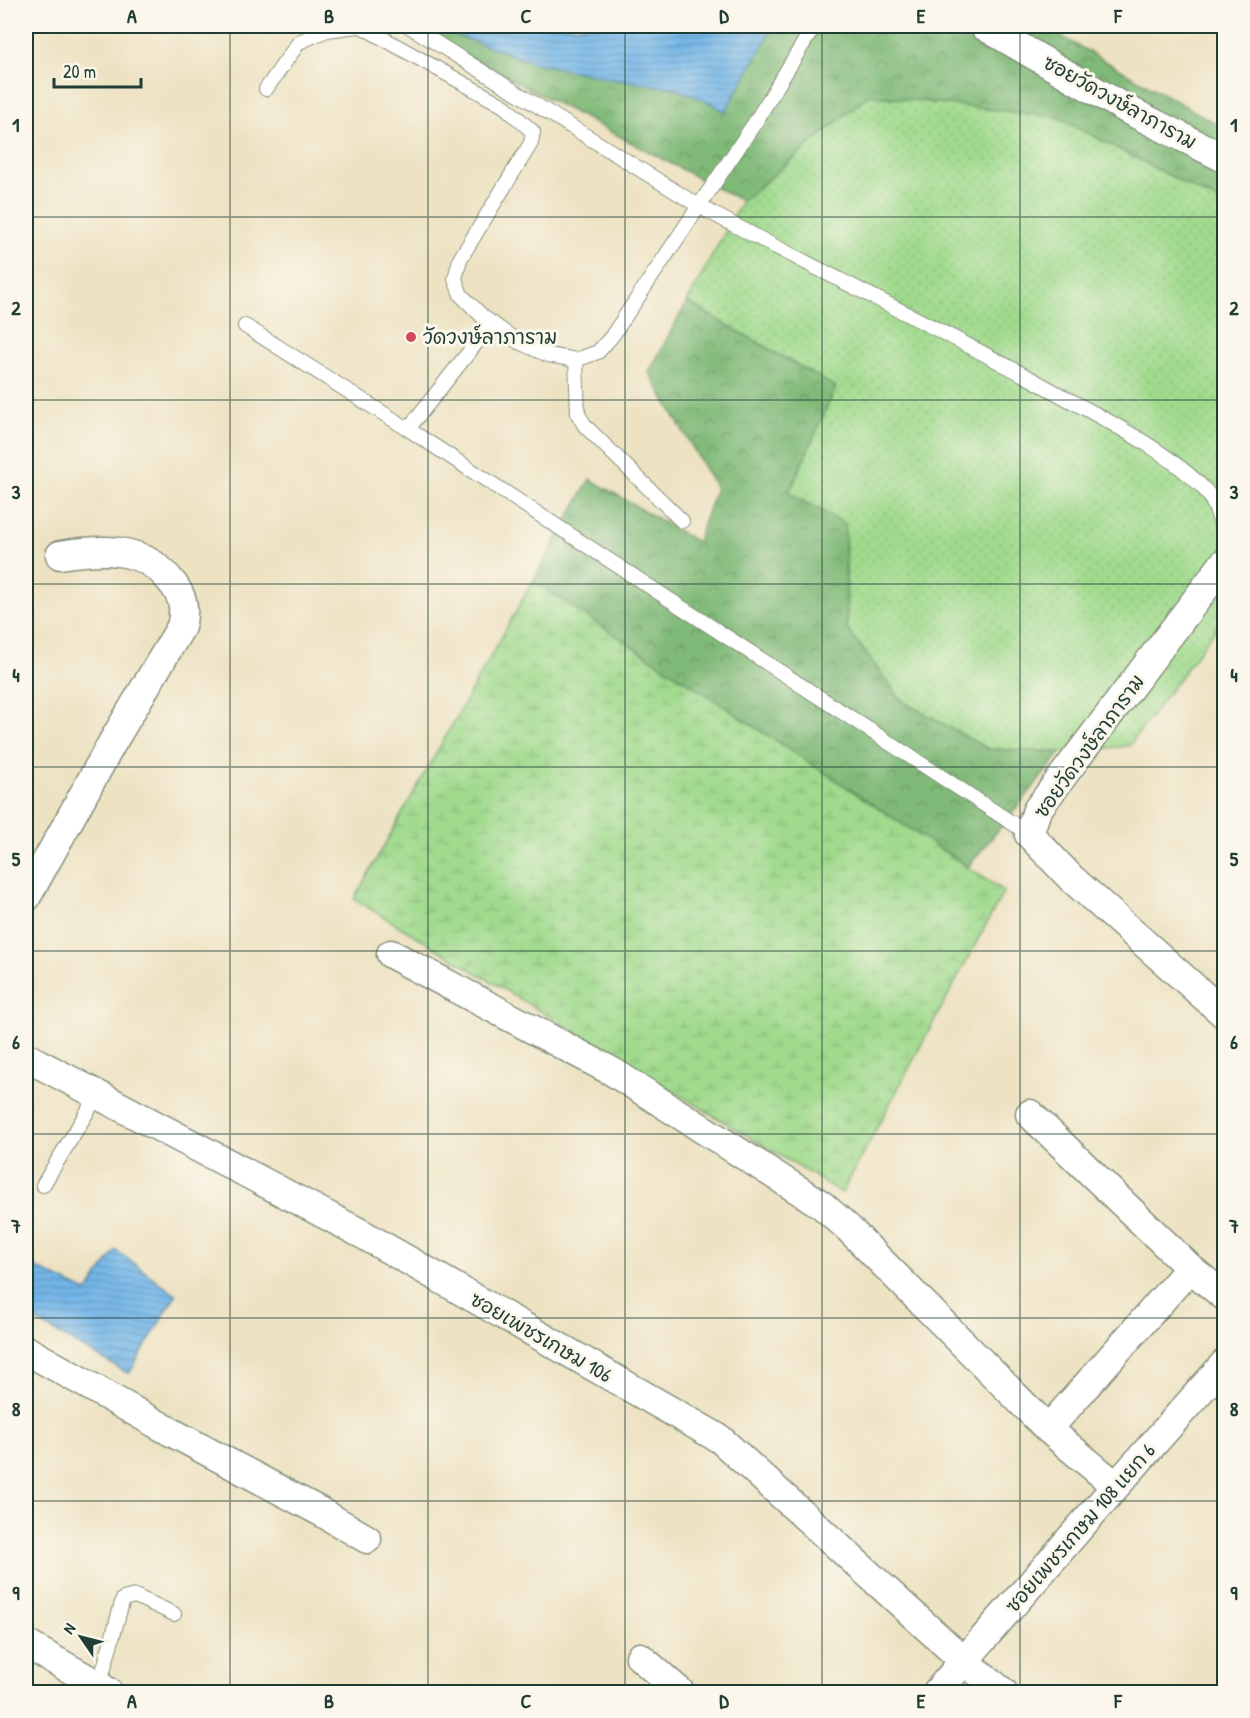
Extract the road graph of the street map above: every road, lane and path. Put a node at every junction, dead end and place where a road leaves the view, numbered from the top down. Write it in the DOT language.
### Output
graph roads {
  1 [pos="360,26"];
  2 [pos="409,26"];
  3 [pos="814,26"];
  4 [pos="984,26"];
  5 [pos="266,89"];
  6 [pos="1224,158"];
  7 [pos="699,206"];
  8 [pos="492,323"];
  9 [pos="245,326"];
  10 [pos="576,360"];
  11 [pos="408,429"];
  12 [pos="682,521"];
  13 [pos="1224,532"];
  14 [pos="60,555"];
  15 [pos="1224,563"];
  16 [pos="1029,834"];
  17 [pos="26,898"];
  18 [pos="391,954"];
  19 [pos="1224,1014"];
  20 [pos="26,1057"];
  21 [pos="98,1094"];
  22 [pos="1030,1114"];
  23 [pos="43,1185"];
  24 [pos="1190,1268"];
  25 [pos="1224,1296"];
  26 [pos="26,1350"];
  27 [pos="1224,1364"];
  28 [pos="1048,1430"];
  29 [pos="1116,1486"];
  30 [pos="367,1539"];
  31 [pos="174,1614"];
  32 [pos="26,1644"];
  33 [pos="640,1658"];
  34 [pos="964,1661"];
  35 [pos="103,1689"];
  36 [pos="680,1692"];
  37 [pos="937,1692"];
  38 [pos="1003,1692"];
  1 -- 5 [label="lane"];
  1 -- 8 [label="lane"];
  2 -- 7 [label="lane"];
  3 -- 7 [label="lane"];
  4 -- 6 [label="street, ซอยวัดวงษ์ลาภาราม"];
  7 -- 10 [label="lane"];
  7 -- 13 [label="lane"];
  8 -- 10 [label="lane"];
  8 -- 11 [label="lane"];
  9 -- 11 [label="lane"];
  10 -- 12 [label="lane"];
  11 -- 16 [label="lane"];
  14 -- 17 [label="street"];
  15 -- 16 [label="street, ซอยวัดวงษ์ลาภาราม"];
  16 -- 19 [label="street, ซอยวัดวงษ์ลาภาราม"];
  18 -- 28 [label="street"];
  20 -- 21 [label="street, ซอยเพชรเกษม 106"];
  21 -- 23 [label="lane"];
  21 -- 34 [label="street, ซอยเพชรเกษม 106"];
  22 -- 24 [label="street"];
  24 -- 25 [label="street"];
  24 -- 28 [label="street"];
  26 -- 30 [label="street"];
  27 -- 29 [label="street, ซอยเพชรเกษม 108 แยก 6"];
  28 -- 29 [label="street"];
  29 -- 34 [label="street, ซอยเพชรเกษม 108 แยก 6"];
  31 -- 35 [label="lane"];
  32 -- 35 [label="street"];
  33 -- 36 [label="street"];
  34 -- 37 [label="street, ซอยเพชรเกษม 108 แยก 6"];
  34 -- 38 [label="street, ซอยเพชรเกษม 106"];
}
